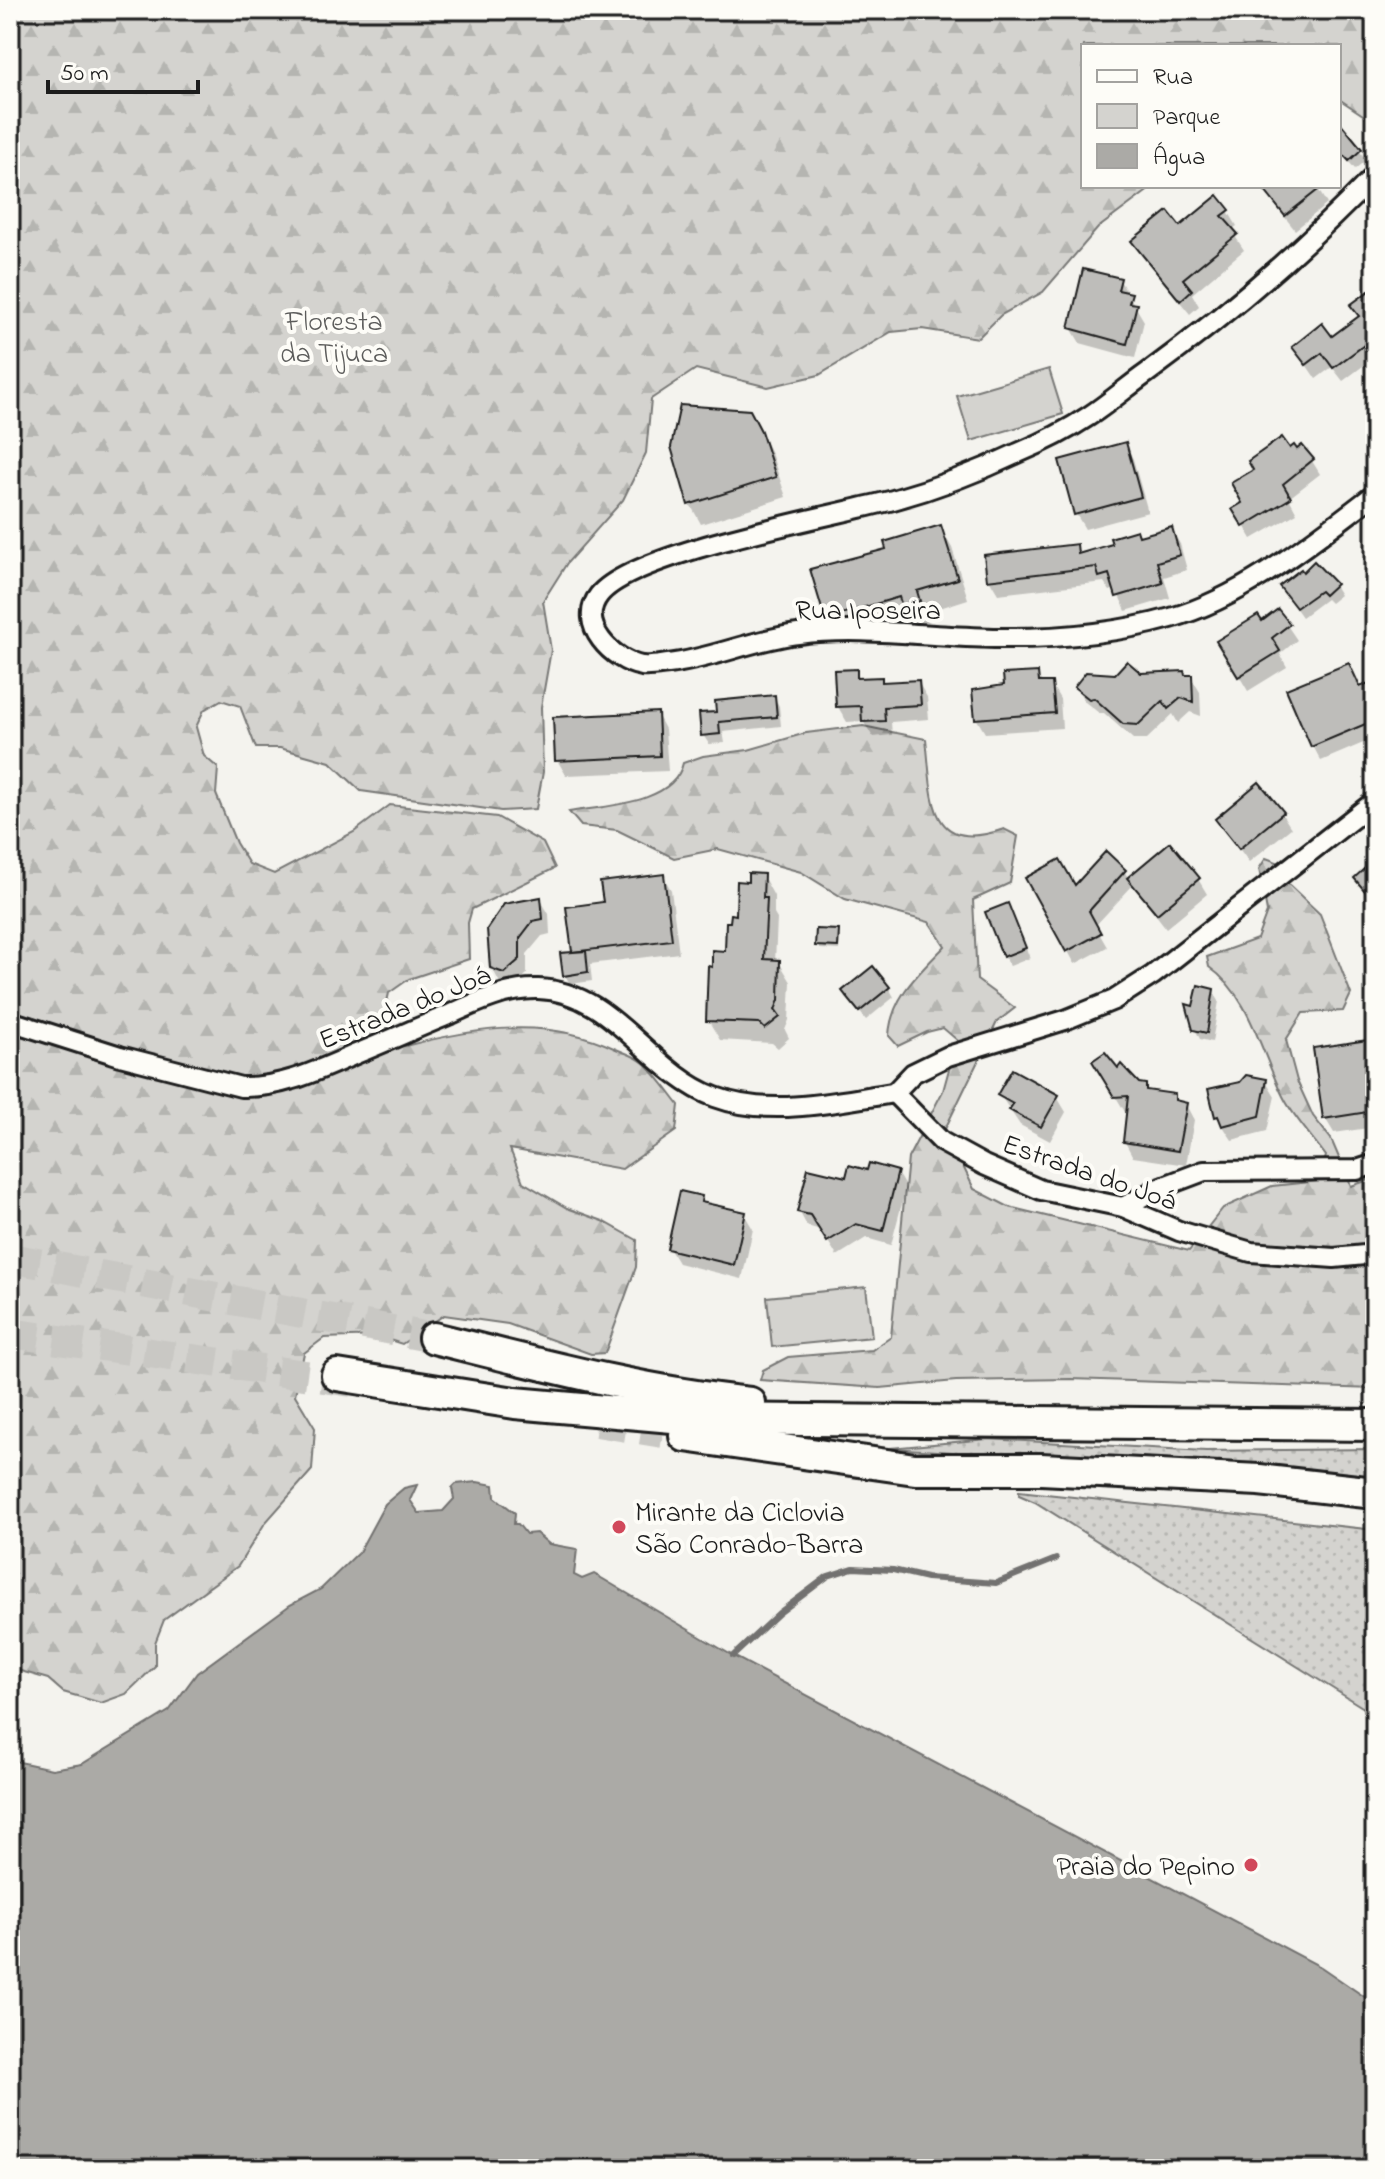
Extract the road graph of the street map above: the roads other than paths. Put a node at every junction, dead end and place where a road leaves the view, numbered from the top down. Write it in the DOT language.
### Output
graph roads {
  1 [pos="1375,175"];
  2 [pos="1375,494"];
  3 [pos="1375,801"];
  4 [pos="10,1021"];
  5 [pos="894,1093"];
  6 [pos="1375,1164"];
  7 [pos="1123,1207"];
  8 [pos="1375,1254"];
  9 [pos="434,1338"];
  10 [pos="337,1375"];
  11 [pos="911,1421"];
  12 [pos="1375,1425"];
  13 [pos="663,1433"];
  14 [pos="1375,1493"];
  1 -- 2 [label="street, Rua Iposeira"];
  3 -- 5 [label="street"];
  4 -- 5 [label="street, Estrada do Joá"];
  5 -- 7 [label="street, Estrada do Joá"];
  6 -- 7 [label="street"];
  7 -- 8 [label="street, Estrada do Joá"];
  9 -- 11 [label="highway"];
  10 -- 11 [label="highway"];
  11 -- 12 [label="highway"];
  13 -- 14 [label="highway"];
}
